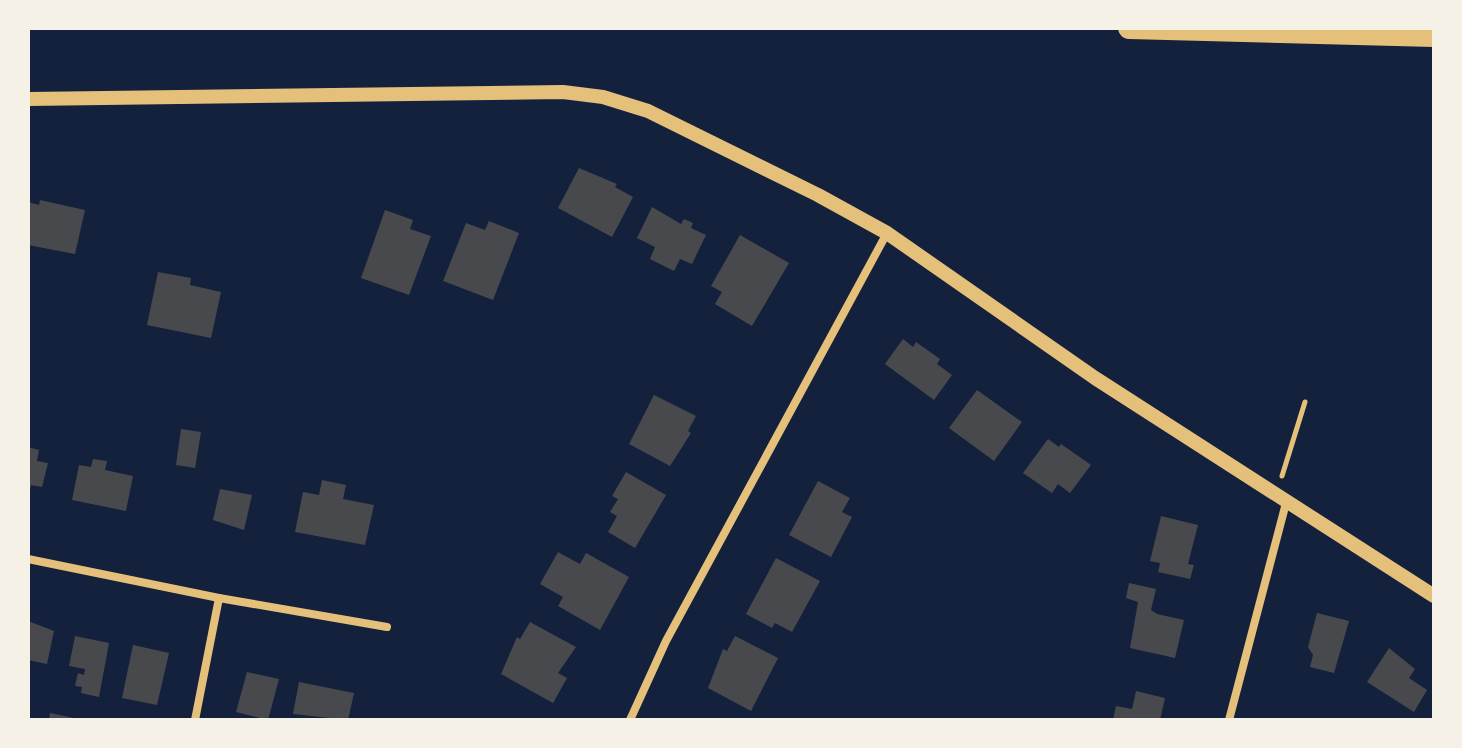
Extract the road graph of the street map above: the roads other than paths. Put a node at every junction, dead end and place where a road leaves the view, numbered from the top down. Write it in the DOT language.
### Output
graph roads {
  1 [pos="1129,28"];
  2 [pos="1434,36"];
  3 [pos="28,99"];
  4 [pos="887,233"];
  5 [pos="1281,499"];
  6 [pos="28,559"];
  7 [pos="1434,596"];
  8 [pos="219,598"];
  9 [pos="387,627"];
  10 [pos="195,720"];
  11 [pos="630,720"];
  12 [pos="1229,720"];
  1 -- 2 [label="highway"];
  3 -- 4 [label="street"];
  4 -- 5 [label="street"];
  4 -- 11 [label="street"];
  5 -- 7 [label="street"];
  5 -- 12 [label="street"];
  6 -- 8 [label="street"];
  8 -- 9 [label="street"];
  8 -- 10 [label="street"];
}
